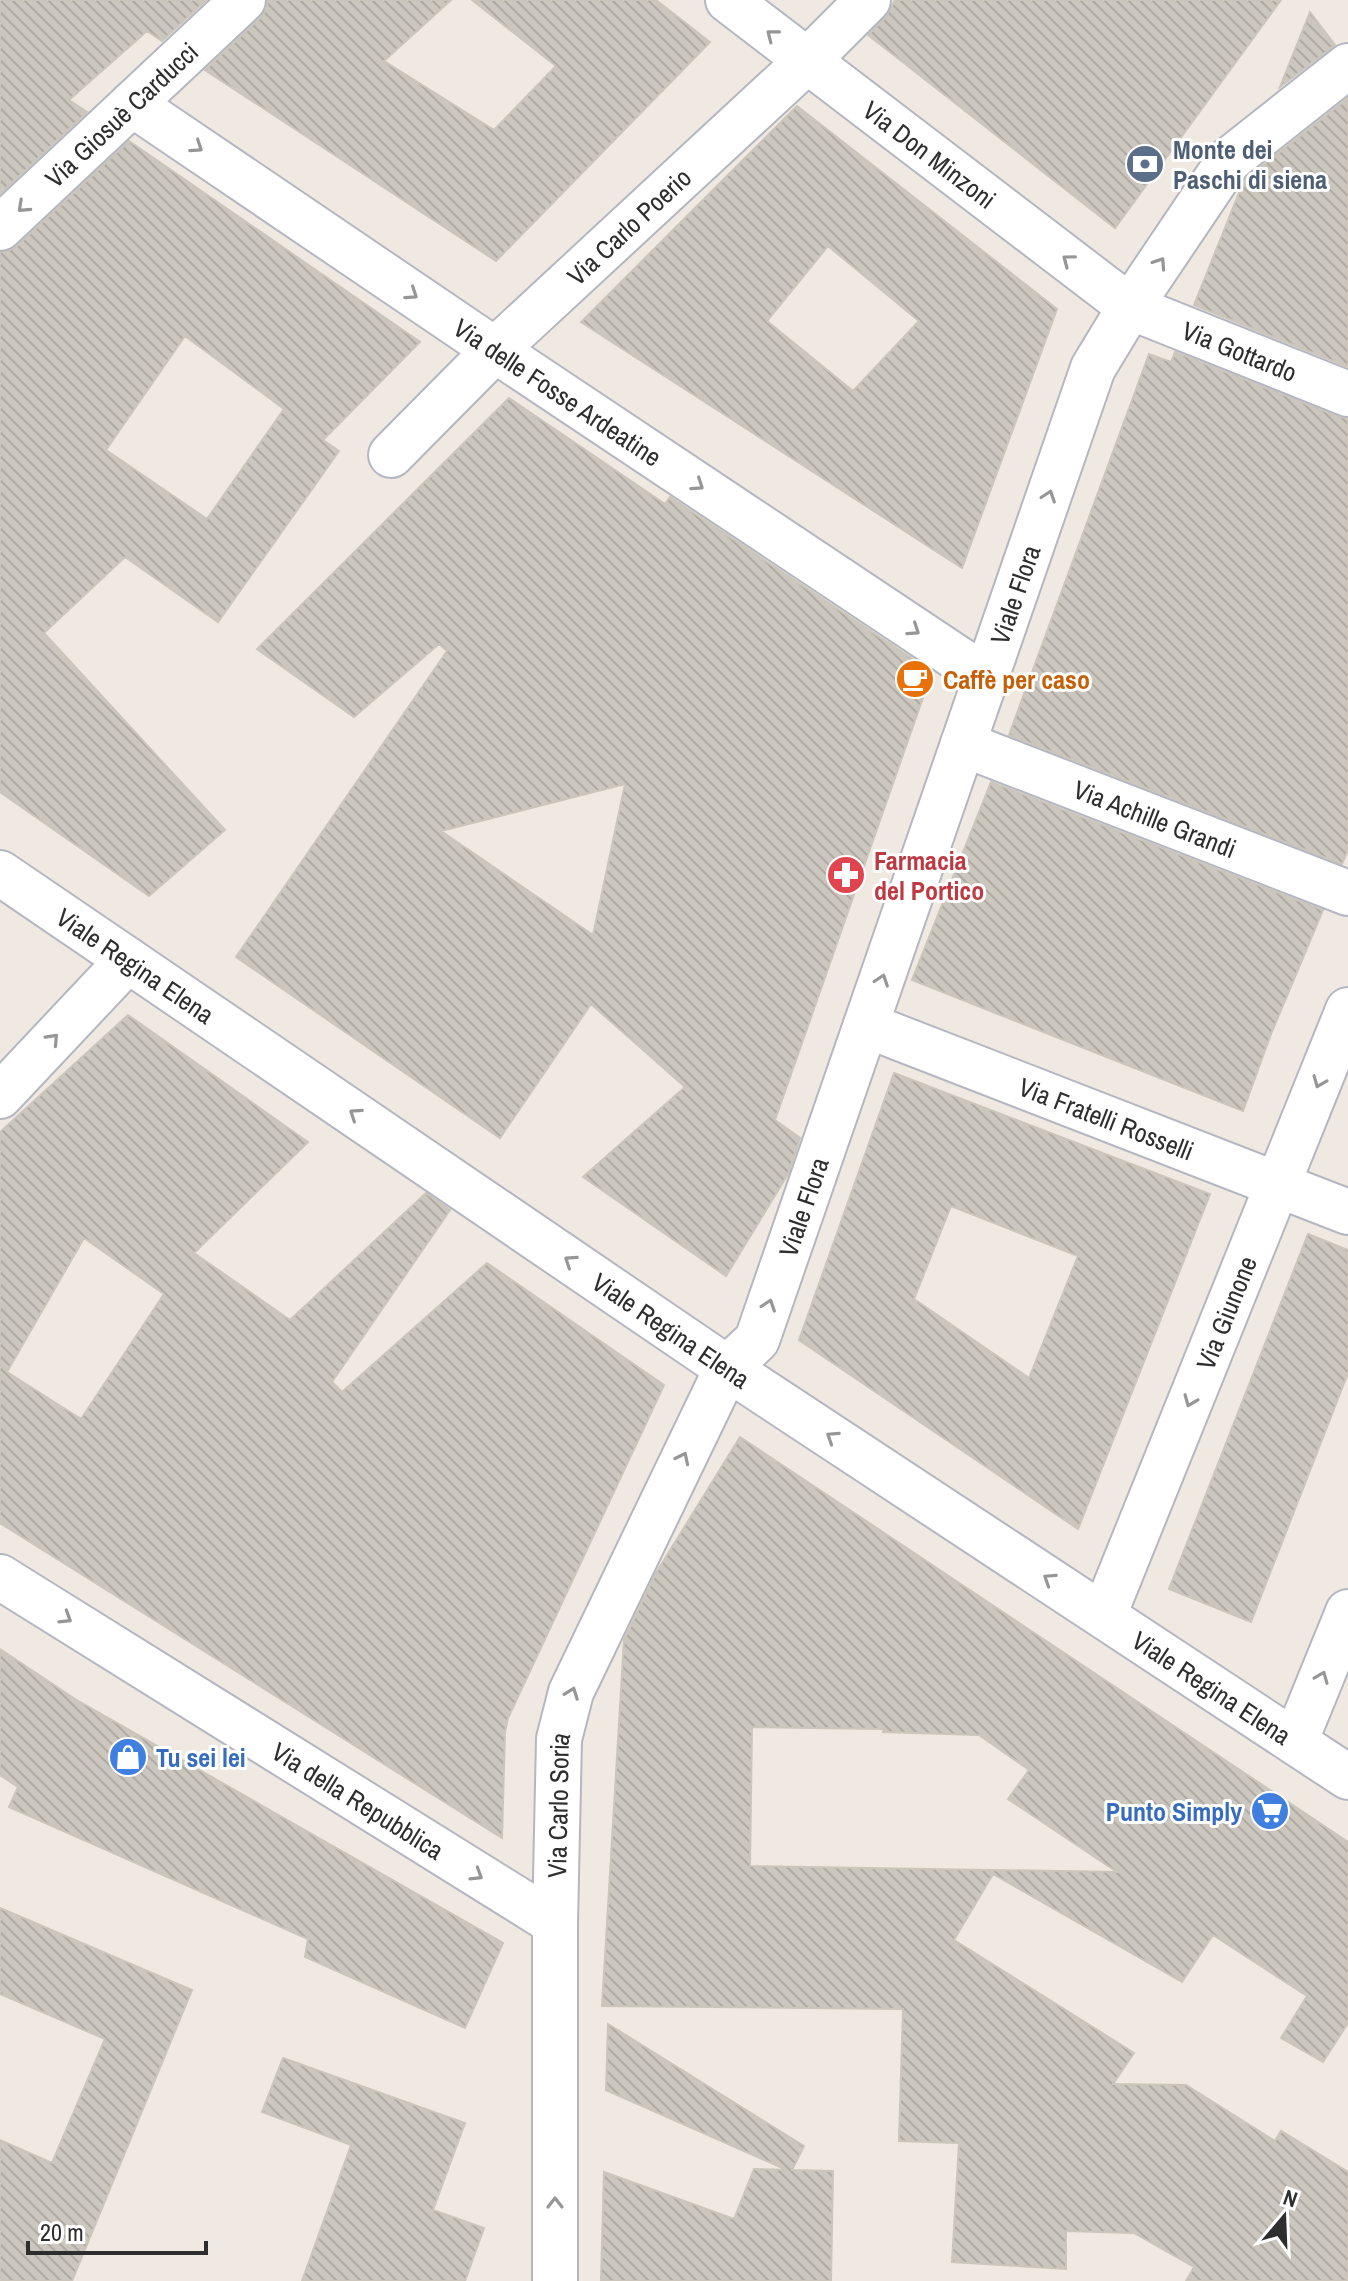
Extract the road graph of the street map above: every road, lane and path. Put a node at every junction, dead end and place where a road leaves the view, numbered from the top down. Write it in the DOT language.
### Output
graph roads {
  1 [pos="243,0"];
  2 [pos="728,0"];
  3 [pos="868,0"];
  4 [pos="807,61"];
  5 [pos="1348,66"];
  6 [pos="132,104"];
  7 [pos="0,228"];
  8 [pos="1130,307"];
  9 [pos="495,350"];
  10 [pos="1348,394"];
  11 [pos="391,455"];
  12 [pos="987,678"];
  13 [pos="963,744"];
  14 [pos="0,873"];
  15 [pos="1348,893"];
  16 [pos="128,960"];
  17 [pos="1348,1010"];
  18 [pos="866,1025"];
  19 [pos="0,1096"];
  20 [pos="1278,1185"];
  21 [pos="1348,1212"];
  22 [pos="727,1368"];
  23 [pos="0,1577"];
  24 [pos="1348,1612"];
  25 [pos="1104,1615"];
  26 [pos="1295,1742"];
  27 [pos="1348,1777"];
  28 [pos="555,1923"];
  29 [pos="555,2281"];
  1 -- 6 [label="street, Via Giosuè Carducci"];
  4 -- 2 [label="street, Via Don Minzoni, one-way"];
  3 -- 4 [label="street, Via Carlo Poerio"];
  8 -- 4 [label="street, Via Don Minzoni, one-way"];
  4 -- 9 [label="street, Via Carlo Poerio"];
  8 -- 5 [label="street, Viale Flora, one-way"];
  6 -- 7 [label="street, Via Giosuè Carducci, one-way"];
  6 -- 9 [label="street, Via delle Fosse Ardeatine, one-way"];
  8 -- 10 [label="street, Via Gottardo"];
  12 -- 8 [label="street, Viale Flora, one-way"];
  9 -- 11 [label="street, Via Carlo Poerio"];
  9 -- 12 [label="street, Via delle Fosse Ardeatine, one-way"];
  12 -- 13 [label="street, Viale Flora"];
  13 -- 15 [label="street, Via Achille Grandi"];
  18 -- 13 [label="street, Viale Flora, one-way"];
  14 -- 16 [label="street, Viale Regina Elena"];
  19 -- 16 [label="street, one-way"];
  22 -- 16 [label="street, Viale Regina Elena, one-way"];
  17 -- 20 [label="street, Via Giunone, one-way"];
  18 -- 20 [label="street, Via Fratelli Rosselli"];
  22 -- 18 [label="street, Viale Flora, one-way"];
  20 -- 21 [label="street, Via Fratelli Rosselli"];
  20 -- 25 [label="street, Via Giunone, one-way"];
  25 -- 22 [label="street, Viale Regina Elena, one-way"];
  28 -- 22 [label="street, Via Carlo Soria, one-way"];
  23 -- 28 [label="street, Via della Repubblica, one-way"];
  26 -- 24 [label="street, one-way"];
  25 -- 26 [label="street, Viale Regina Elena"];
  26 -- 27 [label="street, Viale Regina Elena"];
  29 -- 28 [label="street, Via Carlo Soria, one-way"];
}
